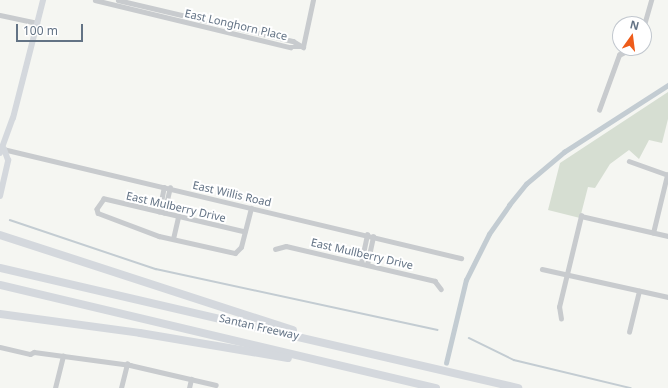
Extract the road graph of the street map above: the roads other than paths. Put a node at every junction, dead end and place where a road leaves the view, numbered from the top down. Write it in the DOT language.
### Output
graph roads {
  1 [pos="43,0"];
  2 [pos="95,0"];
  3 [pos="118,0"];
  4 [pos="313,0"];
  5 [pos="651,0"];
  6 [pos="117,7"];
  7 [pos="158,10"];
  8 [pos="0,15"];
  9 [pos="157,16"];
  10 [pos="647,16"];
  11 [pos="200,19"];
  12 [pos="37,23"];
  13 [pos="199,26"];
  14 [pos="240,29"];
  15 [pos="238,35"];
  16 [pos="279,38"];
  17 [pos="278,44"];
  18 [pos="303,47"];
  19 [pos="620,56"];
  20 [pos="599,110"];
  21 [pos="1,150"];
  22 [pos="629,161"];
  23 [pos="668,175"];
  24 [pos="164,187"];
  25 [pos="170,188"];
  26 [pos="0,196"];
  27 [pos="251,208"];
  28 [pos="158,212"];
  29 [pos="164,213"];
  30 [pos="178,216"];
  31 [pos="245,232"];
  32 [pos="653,233"];
  33 [pos="0,235"];
  34 [pos="367,235"];
  35 [pos="668,236"];
  36 [pos="373,237"];
  37 [pos="173,239"];
  38 [pos="275,249"];
  39 [pos="364,251"];
  40 [pos="370,253"];
  41 [pos="460,258"];
  42 [pos="361,264"];
  43 [pos="367,265"];
  44 [pos="0,268"];
  45 [pos="542,268"];
  46 [pos="566,274"];
  47 [pos="0,285"];
  48 [pos="441,289"];
  49 [pos="639,290"];
  50 [pos="668,297"];
  51 [pos="0,314"];
  52 [pos="561,319"];
  53 [pos="630,332"];
  54 [pos="0,347"];
  55 [pos="63,356"];
  56 [pos="127,364"];
  57 [pos="432,367"];
  58 [pos="364,370"];
  59 [pos="191,379"];
  60 [pos="216,385"];
  61 [pos="54,388"];
  62 [pos="121,388"];
  63 [pos="189,388"];
  64 [pos="436,388"];
  65 [pos="518,388"];
  1 -- 12 [label="main road"];
  2 -- 6 [label="street, East Longhorn Place"];
  3 -- 6 [label="street"];
  3 -- 7 [label="street, East Longhorn Place"];
  4 -- 18 [label="street"];
  5 -- 10 [label="street"];
  6 -- 9 [label="street, East Longhorn Place"];
  7 -- 9 [label="street"];
  7 -- 11 [label="street, East Longhorn Place"];
  8 -- 12 [label="street"];
  9 -- 13 [label="street, East Longhorn Place"];
  11 -- 13 [label="street"];
  11 -- 14 [label="street, East Longhorn Place"];
  12 -- 21 [label="main road"];
  13 -- 15 [label="street, East Longhorn Place"];
  14 -- 15 [label="street"];
  14 -- 16 [label="street, East Longhorn Place"];
  15 -- 17 [label="street, East Longhorn Place"];
  16 -- 17 [label="street"];
  16 -- 18 [label="street, East Longhorn Place"];
  17 -- 18 [label="street, East Longhorn Place"];
  19 -- 20 [label="street"];
  21 -- 24 [label="street, East Willis Road"];
  21 -- 26 [label="main road"];
  22 -- 23 [label="street"];
  23 -- 32 [label="street"];
  24 -- 25 [label="street, East Willis Road"];
  24 -- 28 [label="street"];
  25 -- 27 [label="street, East Willis Road"];
  25 -- 29 [label="street"];
  27 -- 31 [label="street"];
  27 -- 34 [label="street, East Willis Road"];
  28 -- 29 [label="street, East Mulberry Drive"];
  28 -- 37 [label="street, East Mulberry Drive"];
  29 -- 30 [label="street, East Mulberry Drive"];
  30 -- 31 [label="street, East Mulberry Drive"];
  30 -- 37 [label="street"];
  31 -- 37 [label="street"];
  32 -- 35 [label="street"];
  32 -- 46 [label="street"];
  33 -- 57 [label="highway"];
  34 -- 36 [label="street, East Willis Road"];
  34 -- 39 [label="street"];
  36 -- 40 [label="street"];
  36 -- 41 [label="street, East Willis Road"];
  38 -- 42 [label="street, East Mullberry Drive"];
  39 -- 40 [label="street"];
  39 -- 42 [label="street"];
  40 -- 43 [label="street"];
  42 -- 43 [label="street, East Mullberry Drive"];
  43 -- 48 [label="street, East Mullberry Drive"];
  44 -- 57 [label="highway, Santan Freeway"];
  45 -- 46 [label="street"];
  46 -- 49 [label="street"];
  46 -- 52 [label="street"];
  47 -- 58 [label="highway, Santan Freeway"];
  49 -- 50 [label="street"];
  49 -- 53 [label="street"];
  51 -- 58 [label="highway"];
  54 -- 55 [label="street"];
  55 -- 56 [label="street"];
  55 -- 61 [label="street"];
  56 -- 59 [label="street"];
  56 -- 62 [label="street"];
  57 -- 65 [label="highway, Santan Freeway"];
  58 -- 64 [label="highway, Santan Freeway"];
  59 -- 60 [label="street"];
  59 -- 63 [label="street"];
}
